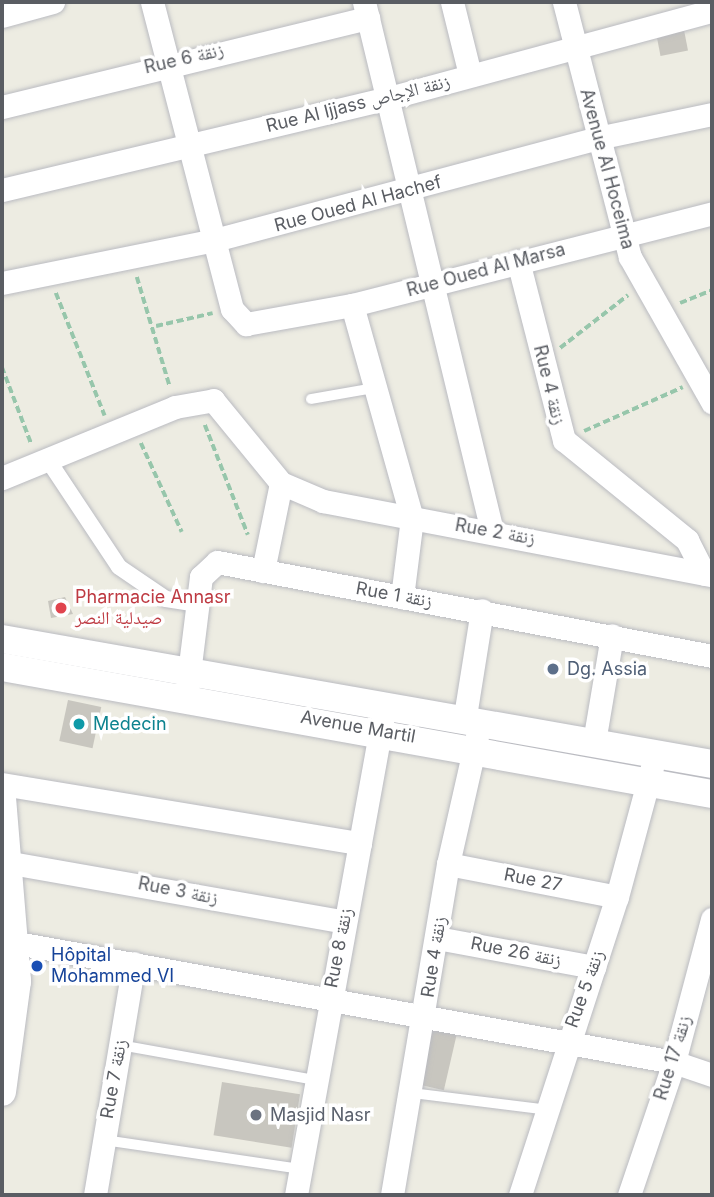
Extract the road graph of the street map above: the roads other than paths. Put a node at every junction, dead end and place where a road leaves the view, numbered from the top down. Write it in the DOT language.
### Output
graph roads {
  1 [pos="53,2"];
  2 [pos="152,2"];
  3 [pos="452,2"];
  4 [pos="564,2"];
  5 [pos="366,10"];
  6 [pos="661,11"];
  7 [pos="712,11"];
  8 [pos="2,16"];
  9 [pos="575,44"];
  10 [pos="167,62"];
  11 [pos="470,75"];
  12 [pos="385,99"];
  13 [pos="2,107"];
  14 [pos="712,114"];
  15 [pos="598,138"];
  16 [pos="190,147"];
  17 [pos="2,190"];
  18 [pos="408,193"];
  19 [pos="712,213"];
  20 [pos="622,233"];
  21 [pos="215,240"];
  22 [pos="517,261"];
  23 [pos="2,283"];
  24 [pos="431,284"];
  25 [pos="352,305"];
  26 [pos="374,388"];
  27 [pos="311,399"];
  28 [pos="712,402"];
  29 [pos="43,462"];
  30 [pos="2,478"];
  31 [pos="281,483"];
  32 [pos="412,518"];
  33 [pos="492,531"];
  34 [pos="252,569"];
  35 [pos="708,574"];
  36 [pos="402,597"];
  37 [pos="197,604"];
  38 [pos="482,610"];
  39 [pos="612,636"];
  40 [pos="2,639"];
  41 [pos="712,656"];
  42 [pos="2,667"];
  43 [pos="191,668"];
  44 [pos="186,696"];
  45 [pos="384,702"];
  46 [pos="472,718"];
  47 [pos="380,730"];
  48 [pos="594,742"];
  49 [pos="474,750"];
  50 [pos="656,754"];
  51 [pos="712,764"];
  52 [pos="648,782"];
  53 [pos="2,784"];
  54 [pos="712,794"];
  55 [pos="3,812"];
  56 [pos="360,843"];
  57 [pos="10,863"];
  58 [pos="447,864"];
  59 [pos="617,897"];
  60 [pos="712,919"];
  61 [pos="344,922"];
  62 [pos="438,937"];
  63 [pos="17,943"];
  64 [pos="134,964"];
  65 [pos="594,967"];
  66 [pos="9,981"];
  67 [pos="329,998"];
  68 [pos="425,1019"];
  69 [pos="565,1043"];
  70 [pos="120,1045"];
  71 [pos="674,1062"];
  72 [pos="712,1075"];
  73 [pos="315,1080"];
  74 [pos="2,1092"];
  75 [pos="412,1093"];
  76 [pos="548,1110"];
  77 [pos="104,1140"];
  78 [pos="300,1169"];
  79 [pos="95,1195"];
  80 [pos="296,1195"];
  81 [pos="392,1195"];
  82 [pos="520,1195"];
  83 [pos="629,1195"];
  1 -- 8 [label="street"];
  2 -- 10 [label="street"];
  3 -- 11 [label="street"];
  4 -- 9 [label="street, Avenue Al Hoceima"];
  5 -- 10 [label="street, Rue 6 زنقة"];
  5 -- 12 [label="street"];
  6 -- 7 [label="street, Rue Al Ijjass زنقة الإجاص"];
  6 -- 9 [label="street, Rue Al Ijjass زنقة الإجاص"];
  9 -- 11 [label="street, Rue Al Ijjass زنقة الإجاص"];
  9 -- 15 [label="street, Avenue Al Hoceima"];
  10 -- 13 [label="street, Rue 6 زنقة"];
  10 -- 16 [label="street"];
  11 -- 12 [label="street, Rue Al Ijjass زنقة الإجاص"];
  12 -- 16 [label="street, Rue Al Ijjass زنقة الإجاص"];
  12 -- 18 [label="street"];
  14 -- 15 [label="street, Rue Oued Al Hachef"];
  15 -- 18 [label="street, Rue Oued Al Hachef"];
  15 -- 20 [label="street, Avenue Al Hoceima"];
  16 -- 17 [label="street, Rue Al Ijjass زنقة الإجاص"];
  16 -- 21 [label="street"];
  18 -- 21 [label="street, Rue Oued Al Hachef"];
  18 -- 24 [label="street"];
  19 -- 20 [label="street, Rue Oued Al Marsa"];
  20 -- 22 [label="street, Rue Oued Al Marsa"];
  20 -- 28 [label="street, Avenue Al Hoceima"];
  21 -- 23 [label="street, Rue Oued Al Hachef"];
  21 -- 25 [label="street, Rue Oued Al Marsa"];
  22 -- 24 [label="street, Rue Oued Al Marsa"];
  22 -- 35 [label="street, Rue 4 زنقة"];
  24 -- 25 [label="street, Rue Oued Al Marsa"];
  24 -- 33 [label="street"];
  25 -- 26 [label="street"];
  26 -- 27 [label="lane"];
  26 -- 32 [label="street"];
  29 -- 30 [label="street"];
  29 -- 31 [label="street"];
  29 -- 37 [label="street"];
  31 -- 32 [label="street, Rue 2 زنقة"];
  31 -- 34 [label="street"];
  32 -- 33 [label="street, Rue 2 زنقة"];
  32 -- 36 [label="street"];
  33 -- 35 [label="street, Rue 2 زنقة"];
  34 -- 36 [label="street, Rue 1 زنقة"];
  34 -- 37 [label="street, Rue 1 زنقة"];
  36 -- 38 [label="street, Rue 1 زنقة"];
  37 -- 43 [label="street, Rue 1 زنقة"];
  38 -- 39 [label="street, Rue 1 زنقة"];
  38 -- 46 [label="street, Rue 4 زنقة"];
  39 -- 41 [label="street, Rue 1 زنقة"];
  39 -- 48 [label="street"];
  40 -- 43 [label="street, Avenue Martil"];
  42 -- 44 [label="street, Avenue Martil"];
  43 -- 44 [label="street, Rue 1 زنقة"];
  43 -- 45 [label="street, Avenue Martil"];
  44 -- 47 [label="street, Avenue Martil"];
  45 -- 46 [label="street, Avenue Martil"];
  45 -- 47 [label="street, Rue 8 زنقة"];
  46 -- 48 [label="street, Avenue Martil"];
  46 -- 49 [label="street, Rue 4 زنقة"];
  47 -- 49 [label="street, Avenue Martil"];
  47 -- 56 [label="street, Rue 8 زنقة"];
  48 -- 50 [label="street, Avenue Martil"];
  49 -- 52 [label="street, Avenue Martil"];
  49 -- 58 [label="street, Rue 4 زنقة"];
  50 -- 51 [label="street, Avenue Martil"];
  50 -- 52 [label="street, Rue 5 زنقة"];
  52 -- 54 [label="street, Avenue Martil"];
  52 -- 59 [label="street, Rue 5 زنقة"];
  53 -- 56 [label="street"];
  55 -- 57 [label="street"];
  56 -- 61 [label="street, Rue 8 زنقة"];
  57 -- 61 [label="street, Rue 3 زنقة"];
  57 -- 63 [label="street"];
  58 -- 59 [label="street, Rue 27"];
  58 -- 62 [label="street, Rue 4 زنقة"];
  59 -- 65 [label="street, Rue 5 زنقة"];
  60 -- 71 [label="street, Rue 17 زنقة"];
  61 -- 67 [label="street, Rue 8 زنقة"];
  62 -- 65 [label="street, Rue 26 زنقة"];
  62 -- 68 [label="street, Rue 4 زنقة"];
  63 -- 64 [label="street"];
  63 -- 66 [label="street"];
  64 -- 67 [label="street"];
  64 -- 70 [label="street, Rue 7 زنقة"];
  65 -- 69 [label="street, Rue 5 زنقة"];
  66 -- 74 [label="street"];
  67 -- 68 [label="street"];
  67 -- 73 [label="street, Rue 8 زنقة"];
  68 -- 69 [label="street"];
  68 -- 75 [label="street, Rue 4 زنقة"];
  69 -- 71 [label="street"];
  69 -- 76 [label="street, Rue 5 زنقة"];
  70 -- 73 [label="lane"];
  70 -- 77 [label="street, Rue 7 زنقة"];
  71 -- 72 [label="street"];
  71 -- 83 [label="street, Rue 17 زنقة"];
  73 -- 78 [label="street, Rue 8 زنقة"];
  75 -- 76 [label="lane"];
  75 -- 81 [label="street, Rue 4 زنقة"];
  76 -- 82 [label="street, Rue 5 زنقة"];
  77 -- 78 [label="lane"];
  77 -- 79 [label="street, Rue 7 زنقة"];
  78 -- 80 [label="street, Rue 8 زنقة"];
}
